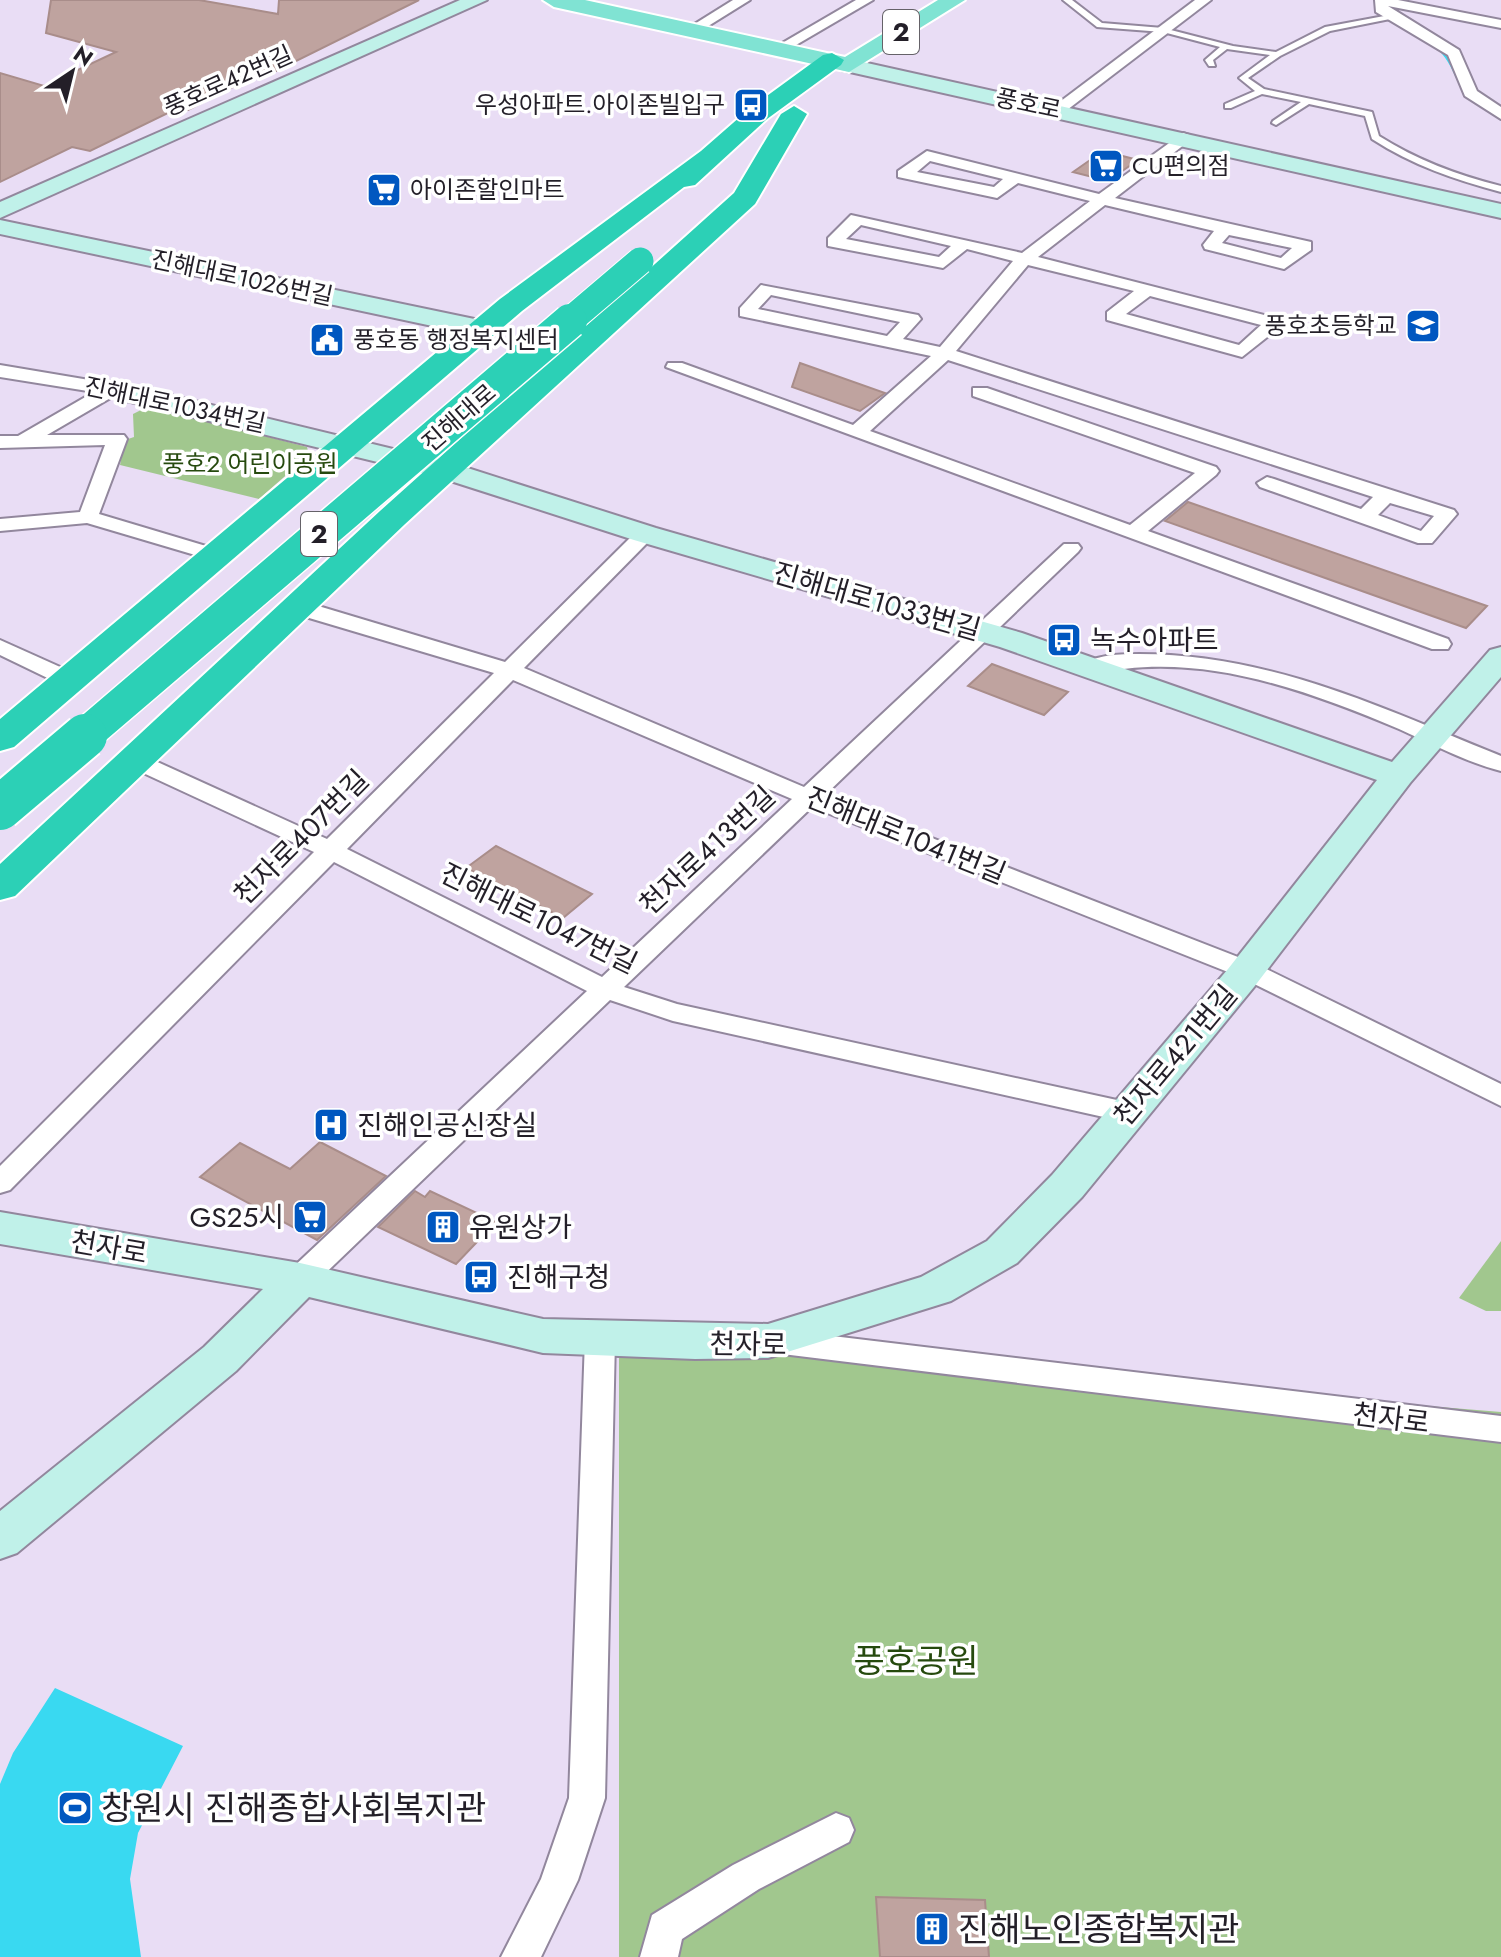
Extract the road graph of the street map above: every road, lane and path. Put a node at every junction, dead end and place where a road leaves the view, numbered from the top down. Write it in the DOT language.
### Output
graph roads {
  1 [pos="477,0"];
  2 [pos="554,0"];
  3 [pos="743,0"];
  4 [pos="866,0"];
  5 [pos="931,0"];
  6 [pos="954,0"];
  7 [pos="1067,0"];
  8 [pos="1204,0"];
  9 [pos="1380,0"];
  10 [pos="1392,16"];
  11 [pos="1501,24"];
  12 [pos="692,30"];
  13 [pos="1163,30"];
  14 [pos="1226,46"];
  15 [pos="779,49"];
  16 [pos="1277,54"];
  17 [pos="841,62"];
  18 [pos="1212,64"];
  19 [pos="1261,91"];
  20 [pos="1308,101"];
  21 [pos="1228,106"];
  22 [pos="1058,110"];
  23 [pos="794,114"];
  24 [pos="1501,114"];
  25 [pos="1276,123"];
  26 [pos="1183,138"];
  27 [pos="717,174"];
  28 [pos="1015,177"];
  29 [pos="1501,189"];
  30 [pos="1104,198"];
  31 [pos="0,211"];
  32 [pos="1501,211"];
  33 [pos="1119,219"];
  34 [pos="0,227"];
  35 [pos="1224,230"];
  36 [pos="964,243"];
  37 [pos="1211,245"];
  38 [pos="627,257"];
  39 [pos="1026,257"];
  40 [pos="1148,289"];
  41 [pos="484,329"];
  42 [pos="891,342"];
  43 [pos="944,353"];
  44 [pos="675,367"];
  45 [pos="0,371"];
  46 [pos="112,389"];
  47 [pos="980,392"];
  48 [pos="857,432"];
  49 [pos="23,441"];
  50 [pos="0,442"];
  51 [pos="350,445"];
  52 [pos="0,455"];
  53 [pos="445,470"];
  54 [pos="1267,483"];
  55 [pos="1386,495"];
  56 [pos="88,517"];
  57 [pos="1365,517"];
  58 [pos="0,525"];
  59 [pos="1133,533"];
  60 [pos="645,534"];
  61 [pos="1071,548"];
  62 [pos="219,556"];
  63 [pos="297,607"];
  64 [pos="984,632"];
  65 [pos="1440,644"];
  66 [pos="0,647"];
  67 [pos="1501,657"];
  68 [pos="1091,668"];
  69 [pos="509,670"];
  70 [pos="70,680"];
  71 [pos="1435,734"];
  72 [pos="0,739"];
  73 [pos="134,760"];
  74 [pos="1501,764"];
  75 [pos="0,769"];
  76 [pos="1398,776"];
  77 [pos="809,798"];
  78 [pos="0,808"];
  79 [pos="330,850"];
  80 [pos="0,887"];
  81 [pos="1247,970"];
  82 [pos="606,990"];
  83 [pos="1501,1096"];
  84 [pos="1126,1112"];
  85 [pos="0,1183"];
  86 [pos="0,1228"];
  87 [pos="300,1279"];
  88 [pos="600,1339"];
  89 [pos="768,1341"];
  90 [pos="1501,1429"];
  91 [pos="0,1539"];
  92 [pos="836,1830"];
  93 [pos="520,1957"];
  94 [pos="659,1957"];
  1 -- 31 [label="main road, 풍호로42번길"];
  2 -- 12 [label="main road, 풍호로"];
  3 -- 12 [label="street"];
  4 -- 15 [label="street"];
  5 -- 17 [label="main road, 진해대로 / 2"];
  6 -- 17 [label="main road, 진해대로 / 2"];
  7 -- 13 [label="lane"];
  8 -- 13 [label="street"];
  9 -- 10 [label="street"];
  9 -- 11 [label="street"];
  10 -- 16 [label="lane"];
  10 -- 24 [label="street"];
  12 -- 15 [label="main road, 풍호로"];
  13 -- 14 [label="lane"];
  13 -- 22 [label="street"];
  14 -- 16 [label="lane"];
  14 -- 18 [label="lane"];
  15 -- 17 [label="main road, 풍호로"];
  16 -- 19 [label="lane"];
  17 -- 22 [label="main road, 풍호로"];
  17 -- 23 [label="highway, 진해대로 / 2"];
  17 -- 27 [label="highway, 진해대로 / 2"];
  19 -- 20 [label="lane"];
  19 -- 21 [label="lane"];
  20 -- 25 [label="lane"];
  20 -- 29 [label="lane"];
  22 -- 26 [label="main road, 풍호로"];
  23 -- 27 [label="highway, 진해대로 / 2"];
  23 -- 53 [label="highway"];
  26 -- 30 [label="street"];
  26 -- 32 [label="main road, 풍호로"];
  27 -- 38 [label="highway, 진해대로 / 2"];
  27 -- 41 [label="highway"];
  28 -- 28 [label="street"];
  28 -- 30 [label="street"];
  30 -- 35 [label="street"];
  30 -- 39 [label="street"];
  33 -- 37 [label="street"];
  34 -- 41 [label="main road, 진해대로1026번길"];
  35 -- 37 [label="street"];
  35 -- 37 [label="street"];
  36 -- 36 [label="street"];
  36 -- 39 [label="street"];
  38 -- 75 [label="highway, 진해대로 / 2"];
  38 -- 78 [label="highway, 진해대로 / 2, bridge"];
  39 -- 40 [label="street"];
  39 -- 43 [label="street"];
  40 -- 40 [label="street"];
  41 -- 51 [label="highway"];
  42 -- 42 [label="street"];
  42 -- 43 [label="street"];
  43 -- 48 [label="street"];
  43 -- 55 [label="street"];
  44 -- 48 [label="street"];
  45 -- 46 [label="street, 진해대로1034번길"];
  46 -- 49 [label="street"];
  46 -- 51 [label="main road, 진해대로1034번길"];
  47 -- 59 [label="street"];
  48 -- 59 [label="street"];
  49 -- 50 [label="street"];
  49 -- 52 [label="street"];
  49 -- 56 [label="street"];
  51 -- 53 [label="main road, 진해대로1033번길"];
  51 -- 62 [label="highway"];
  53 -- 60 [label="main road, 진해대로1033번길"];
  53 -- 63 [label="highway"];
  54 -- 57 [label="street"];
  55 -- 57 [label="street"];
  55 -- 57 [label="street"];
  56 -- 58 [label="street"];
  56 -- 62 [label="street"];
  59 -- 65 [label="street"];
  60 -- 64 [label="main road, 진해대로1033번길"];
  60 -- 69 [label="street, 천자로407번길"];
  61 -- 64 [label="street, 천자로413번길"];
  62 -- 70 [label="highway"];
  63 -- 69 [label="street, 진해대로1041번길"];
  63 -- 73 [label="highway"];
  64 -- 68 [label="main road, 진해대로1033번길"];
  64 -- 77 [label="street, 천자로413번길"];
  66 -- 70 [label="street"];
  67 -- 71 [label="main road, 천자로421번길"];
  68 -- 71 [label="street"];
  68 -- 76 [label="main road, 진해대로1033번길"];
  69 -- 77 [label="street, 진해대로1041번길"];
  69 -- 79 [label="street, 천자로407번길"];
  70 -- 72 [label="highway"];
  71 -- 74 [label="street"];
  71 -- 76 [label="main road, 천자로421번길"];
  73 -- 79 [label="street, 진해대로1047번길"];
  73 -- 80 [label="highway"];
  76 -- 81 [label="main road, 천자로421번길"];
  77 -- 81 [label="street, 진해대로1041번길"];
  77 -- 82 [label="street, 천자로413번길"];
  79 -- 82 [label="street, 진해대로1047번길"];
  79 -- 85 [label="street, 천자로407번길"];
  81 -- 83 [label="street, 진해대로1041번길"];
  81 -- 84 [label="main road, 천자로421번길"];
  82 -- 84 [label="street, 진해대로1047번길"];
  82 -- 87 [label="street, 천자로413번길"];
  84 -- 89 [label="main road, 천자로421번길"];
  86 -- 87 [label="main road, 천자로"];
  87 -- 88 [label="main road, 천자로"];
  87 -- 91 [label="main road"];
  88 -- 89 [label="main road, 천자로"];
  88 -- 93 [label="street"];
  89 -- 90 [label="street, 천자로"];
  92 -- 94 [label="street"];
}
